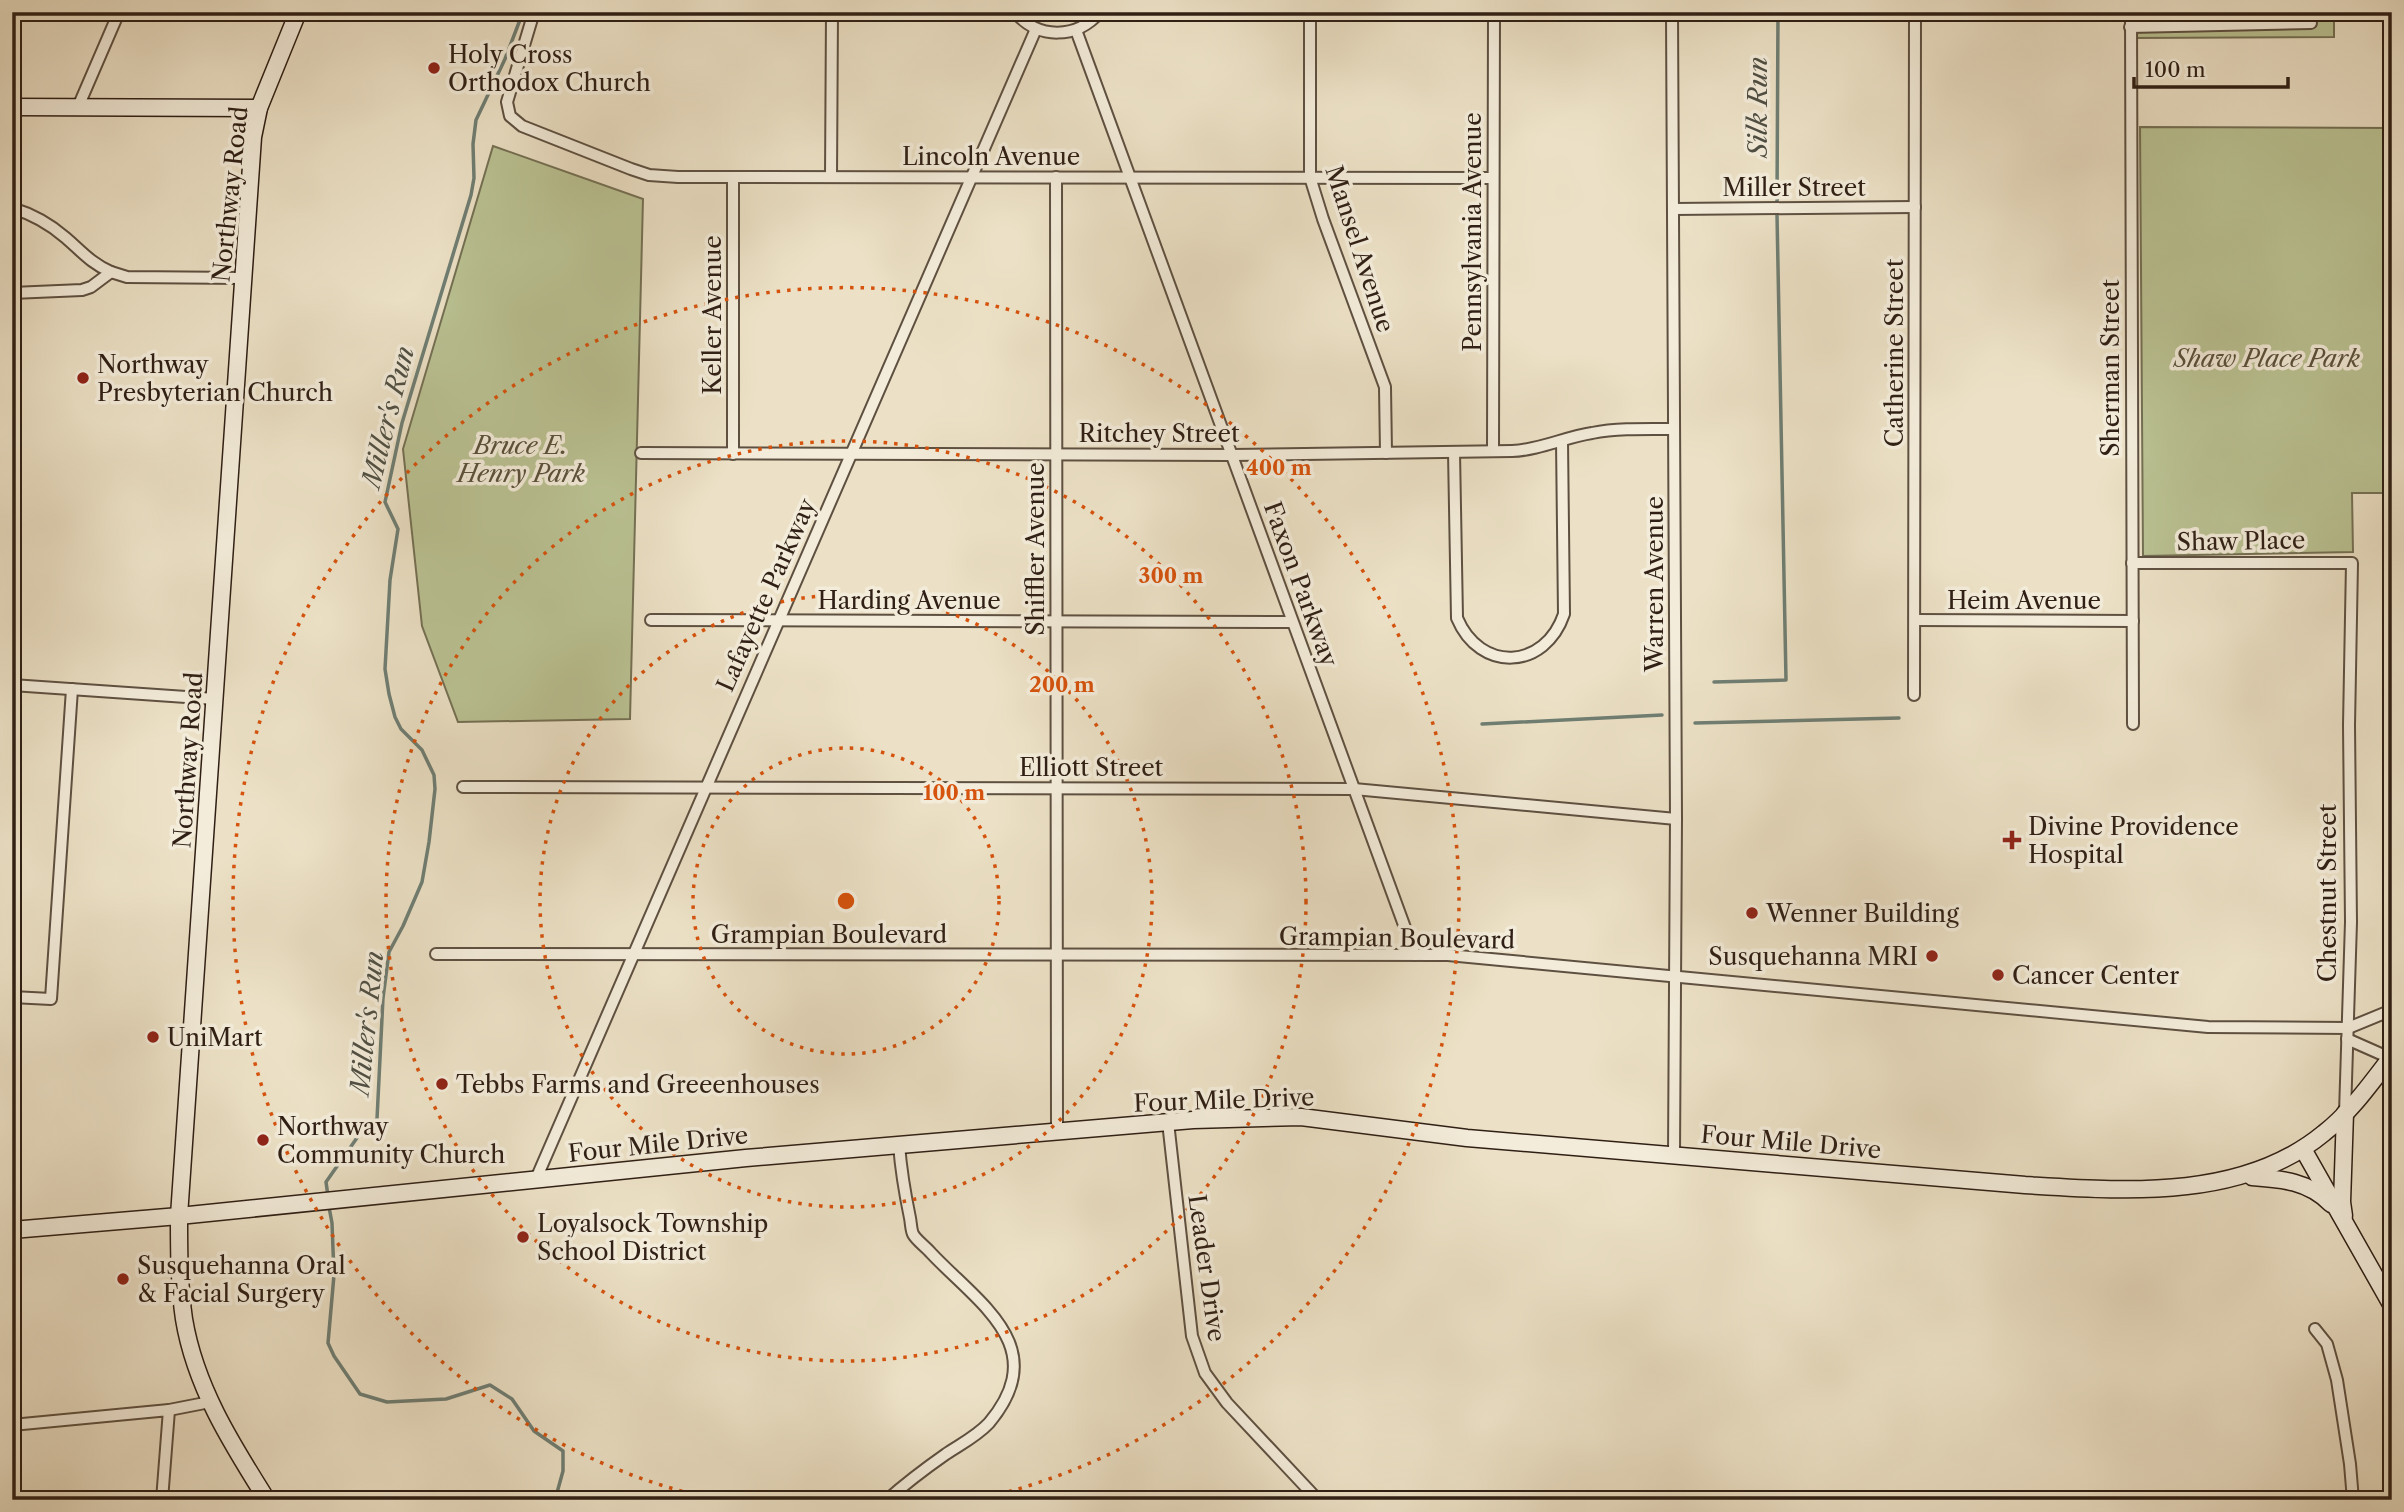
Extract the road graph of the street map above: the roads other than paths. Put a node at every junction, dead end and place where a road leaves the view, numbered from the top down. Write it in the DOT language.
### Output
graph roads {
  1 [pos="119,12"];
  2 [pos="298,12"];
  3 [pos="534,12"];
  4 [pos="832,12"];
  5 [pos="1015,12"];
  6 [pos="1100,12"];
  7 [pos="1310,12"];
  8 [pos="1494,12"];
  9 [pos="1672,12"];
  10 [pos="1915,12"];
  11 [pos="2131,12"];
  12 [pos="2311,23"];
  13 [pos="2130,27"];
  14 [pos="1036,29"];
  15 [pos="1076,30"];
  16 [pos="12,107"];
  17 [pos="78,107"];
  18 [pos="258,108"];
  19 [pos="733,177"];
  20 [pos="831,177"];
  21 [pos="1056,177"];
  22 [pos="1131,177"];
  23 [pos="1310,177"];
  24 [pos="970,178"];
  25 [pos="1493,178"];
  26 [pos="1915,207"];
  27 [pos="12,208"];
  28 [pos="1673,209"];
  29 [pos="111,272"];
  30 [pos="243,278"];
  31 [pos="12,293"];
  32 [pos="1674,429"];
  33 [pos="1562,441"];
  34 [pos="1493,451"];
  35 [pos="1454,452"];
  36 [pos="641,453"];
  37 [pos="1385,453"];
  38 [pos="733,454"];
  39 [pos="850,454"];
  40 [pos="1056,454"];
  41 [pos="1232,454"];
  42 [pos="2132,563"];
  43 [pos="2352,563"];
  44 [pos="651,620"];
  45 [pos="1914,620"];
  46 [pos="777,621"];
  47 [pos="1056,621"];
  48 [pos="2133,621"];
  49 [pos="1292,622"];
  50 [pos="12,685"];
  51 [pos="72,689"];
  52 [pos="1914,695"];
  53 [pos="215,699"];
  54 [pos="2133,724"];
  55 [pos="463,787"];
  56 [pos="704,788"];
  57 [pos="1056,789"];
  58 [pos="1354,789"];
  59 [pos="1676,819"];
  60 [pos="436,954"];
  61 [pos="1415,955"];
  62 [pos="631,956"];
  63 [pos="1056,956"];
  64 [pos="1675,977"];
  65 [pos="12,997"];
  66 [pos="2392,1010"];
  67 [pos="2347,1034"];
  68 [pos="2391,1057"];
  69 [pos="2345,1114"];
  70 [pos="1168,1122"];
  71 [pos="1057,1132"];
  72 [pos="899,1144"];
  73 [pos="2303,1149"];
  74 [pos="1674,1155"];
  75 [pos="2238,1177"];
  76 [pos="536,1179"];
  77 [pos="179,1216"];
  78 [pos="2345,1222"];
  79 [pos="12,1230"];
  80 [pos="2392,1306"];
  81 [pos="2315,1329"];
  82 [pos="210,1402"];
  83 [pos="169,1410"];
  84 [pos="12,1425"];
  85 [pos="162,1500"];
  86 [pos="267,1500"];
  87 [pos="887,1500"];
  88 [pos="1318,1500"];
  89 [pos="2353,1500"];
  1 -- 17 [label="street"];
  2 -- 18 [label="street, Northway Road"];
  3 -- 19 [label="street, Lincoln Avenue"];
  4 -- 20 [label="street"];
  5 -- 14 [label="street"];
  6 -- 15 [label="street"];
  7 -- 23 [label="street, Mansel Avenue"];
  8 -- 25 [label="street, Pennsylvania Avenue"];
  9 -- 28 [label="street, Warren Avenue"];
  10 -- 26 [label="street, Catherine Street"];
  11 -- 13 [label="street, Sherman Street"];
  12 -- 13 [label="street"];
  13 -- 42 [label="street, Sherman Street"];
  14 -- 15 [label="street"];
  14 -- 24 [label="street, Lafayette Parkway"];
  15 -- 22 [label="street, Faxon Parkway"];
  16 -- 17 [label="street"];
  17 -- 18 [label="street"];
  18 -- 30 [label="street, Northway Road"];
  19 -- 20 [label="street, Lincoln Avenue"];
  19 -- 38 [label="street, Keller Avenue"];
  20 -- 24 [label="street, Lincoln Avenue"];
  21 -- 22 [label="street, Lincoln Avenue"];
  21 -- 24 [label="street, Lincoln Avenue"];
  21 -- 40 [label="street, Shiffler Avenue"];
  22 -- 23 [label="street, Lincoln Avenue"];
  22 -- 41 [label="street, Faxon Parkway"];
  23 -- 25 [label="street, Lincoln Avenue"];
  23 -- 37 [label="street, Mansel Avenue"];
  24 -- 39 [label="street, Lafayette Parkway"];
  25 -- 34 [label="street, Pennsylvania Avenue"];
  26 -- 28 [label="street, Miller Street"];
  26 -- 45 [label="street, Catherine Street"];
  27 -- 29 [label="street"];
  28 -- 32 [label="street, Warren Avenue"];
  29 -- 30 [label="street"];
  29 -- 31 [label="street"];
  30 -- 53 [label="street, Northway Road"];
  32 -- 33 [label="street, Ritchey Street"];
  32 -- 59 [label="street, Warren Avenue"];
  33 -- 34 [label="street, Ritchey Street"];
  33 -- 35 [label="street"];
  34 -- 35 [label="street, Ritchey Street"];
  35 -- 37 [label="street, Ritchey Street"];
  36 -- 38 [label="street, Ritchey Street"];
  37 -- 41 [label="street, Ritchey Street"];
  38 -- 39 [label="street, Ritchey Street"];
  39 -- 40 [label="street, Ritchey Street"];
  39 -- 46 [label="street, Lafayette Parkway"];
  40 -- 41 [label="street, Ritchey Street"];
  40 -- 47 [label="street, Shiffler Avenue"];
  41 -- 49 [label="street, Faxon Parkway"];
  42 -- 43 [label="street, Shaw Place"];
  42 -- 48 [label="street, Sherman Street"];
  43 -- 67 [label="street, Chestnut Street"];
  44 -- 46 [label="street, Harding Avenue"];
  45 -- 48 [label="street, Heim Avenue"];
  45 -- 52 [label="street, Catherine Street"];
  46 -- 47 [label="street, Harding Avenue"];
  46 -- 56 [label="street, Lafayette Parkway"];
  47 -- 49 [label="street, Harding Avenue"];
  47 -- 57 [label="street, Shiffler Avenue"];
  48 -- 54 [label="street, Sherman Street"];
  49 -- 58 [label="street, Faxon Parkway"];
  50 -- 51 [label="street"];
  51 -- 53 [label="street"];
  51 -- 65 [label="street"];
  53 -- 77 [label="street, Northway Road"];
  55 -- 56 [label="street, Elliott Street"];
  56 -- 57 [label="street, Elliott Street"];
  56 -- 62 [label="street, Lafayette Parkway"];
  57 -- 58 [label="street, Elliott Street"];
  57 -- 63 [label="street, Shiffler Avenue"];
  58 -- 59 [label="street, Elliott Street"];
  58 -- 61 [label="street, Faxon Parkway"];
  59 -- 64 [label="street, Warren Avenue"];
  60 -- 62 [label="street, Grampian Boulevard"];
  61 -- 63 [label="street, Grampian Boulevard"];
  61 -- 64 [label="street, Grampian Boulevard"];
  62 -- 63 [label="street, Grampian Boulevard"];
  62 -- 76 [label="street, Lafayette Parkway"];
  63 -- 71 [label="street, Shiffler Avenue"];
  64 -- 67 [label="street, Grampian Boulevard"];
  64 -- 74 [label="street, Warren Avenue"];
  66 -- 67 [label="street, Grampian Boulevard"];
  67 -- 68 [label="street"];
  67 -- 69 [label="street, Chestnut Street"];
  68 -- 69 [label="street, Four Mile Drive"];
  69 -- 73 [label="street, Four Mile Drive"];
  69 -- 78 [label="street, Chestnut Street"];
  70 -- 71 [label="street, Four Mile Drive"];
  70 -- 74 [label="street, Four Mile Drive"];
  70 -- 88 [label="street, Leader Drive"];
  71 -- 72 [label="street, Four Mile Drive"];
  72 -- 76 [label="street, Four Mile Drive"];
  72 -- 87 [label="street"];
  73 -- 75 [label="street, Four Mile Drive"];
  73 -- 78 [label="street"];
  74 -- 75 [label="street, Four Mile Drive"];
  75 -- 78 [label="street"];
  76 -- 77 [label="street, Four Mile Drive"];
  77 -- 79 [label="street, Four Mile Drive"];
  77 -- 82 [label="street, Northway Road"];
  78 -- 80 [label="street"];
  81 -- 89 [label="street"];
  82 -- 83 [label="street"];
  82 -- 86 [label="street, Northway Road"];
  83 -- 84 [label="street"];
  83 -- 85 [label="street"];
}
